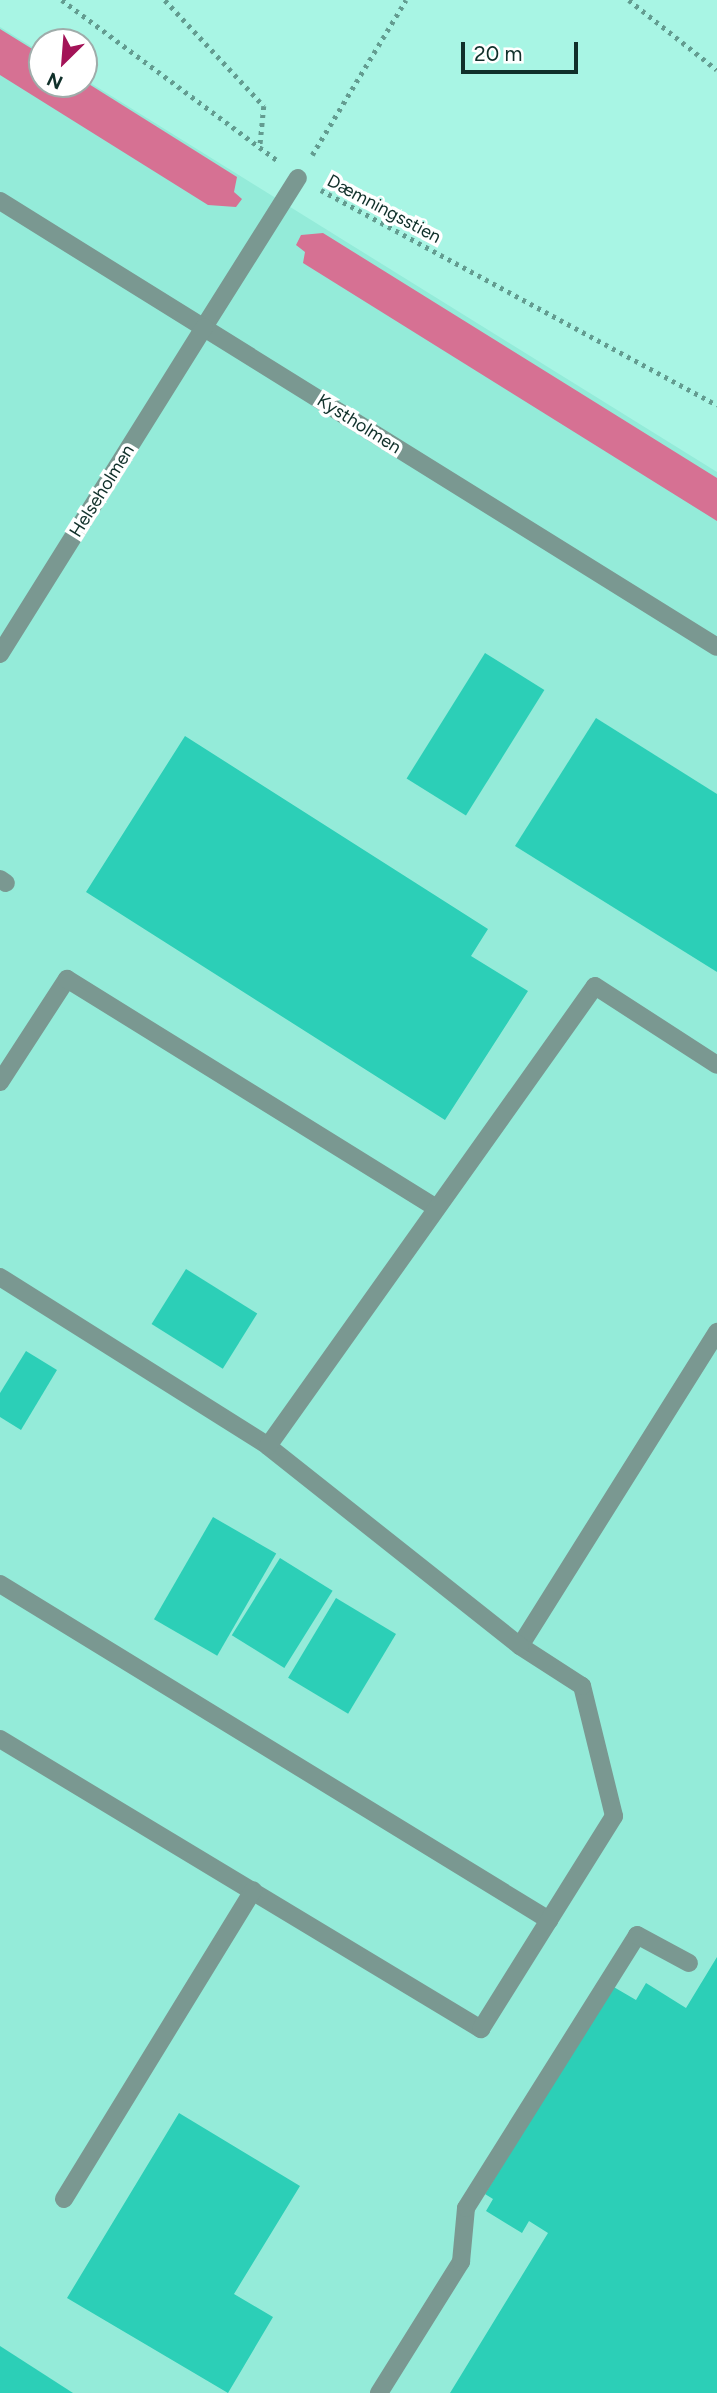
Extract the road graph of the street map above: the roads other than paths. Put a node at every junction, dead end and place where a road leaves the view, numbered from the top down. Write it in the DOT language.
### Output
graph roads {
  1 [pos="298,178"];
  2 [pos="0,201"];
  3 [pos="204,327"];
  4 [pos="717,647"];
  5 [pos="0,654"];
  6 [pos="717,1065"];
  7 [pos="0,1082"];
  8 [pos="435,1207"];
  9 [pos="0,1277"];
  10 [pos="717,1332"];
  11 [pos="268,1446"];
  12 [pos="0,1584"];
  13 [pos="520,1646"];
  14 [pos="0,1739"];
  15 [pos="253,1890"];
  16 [pos="549,1920"];
  17 [pos="689,1963"];
  18 [pos="64,2199"];
  19 [pos="379,2393"];
  1 -- 3 [label="street, Helseholmen"];
  2 -- 3 [label="street, Kystholmen"];
  3 -- 4 [label="street, Kystholmen"];
  3 -- 5 [label="street, Helseholmen"];
  6 -- 8 [label="street"];
  7 -- 8 [label="street"];
  8 -- 11 [label="street"];
  9 -- 11 [label="street"];
  10 -- 13 [label="street"];
  11 -- 13 [label="street"];
  12 -- 16 [label="street"];
  13 -- 16 [label="street"];
  14 -- 15 [label="street"];
  15 -- 16 [label="street"];
  15 -- 18 [label="street"];
  17 -- 19 [label="street"];
}
